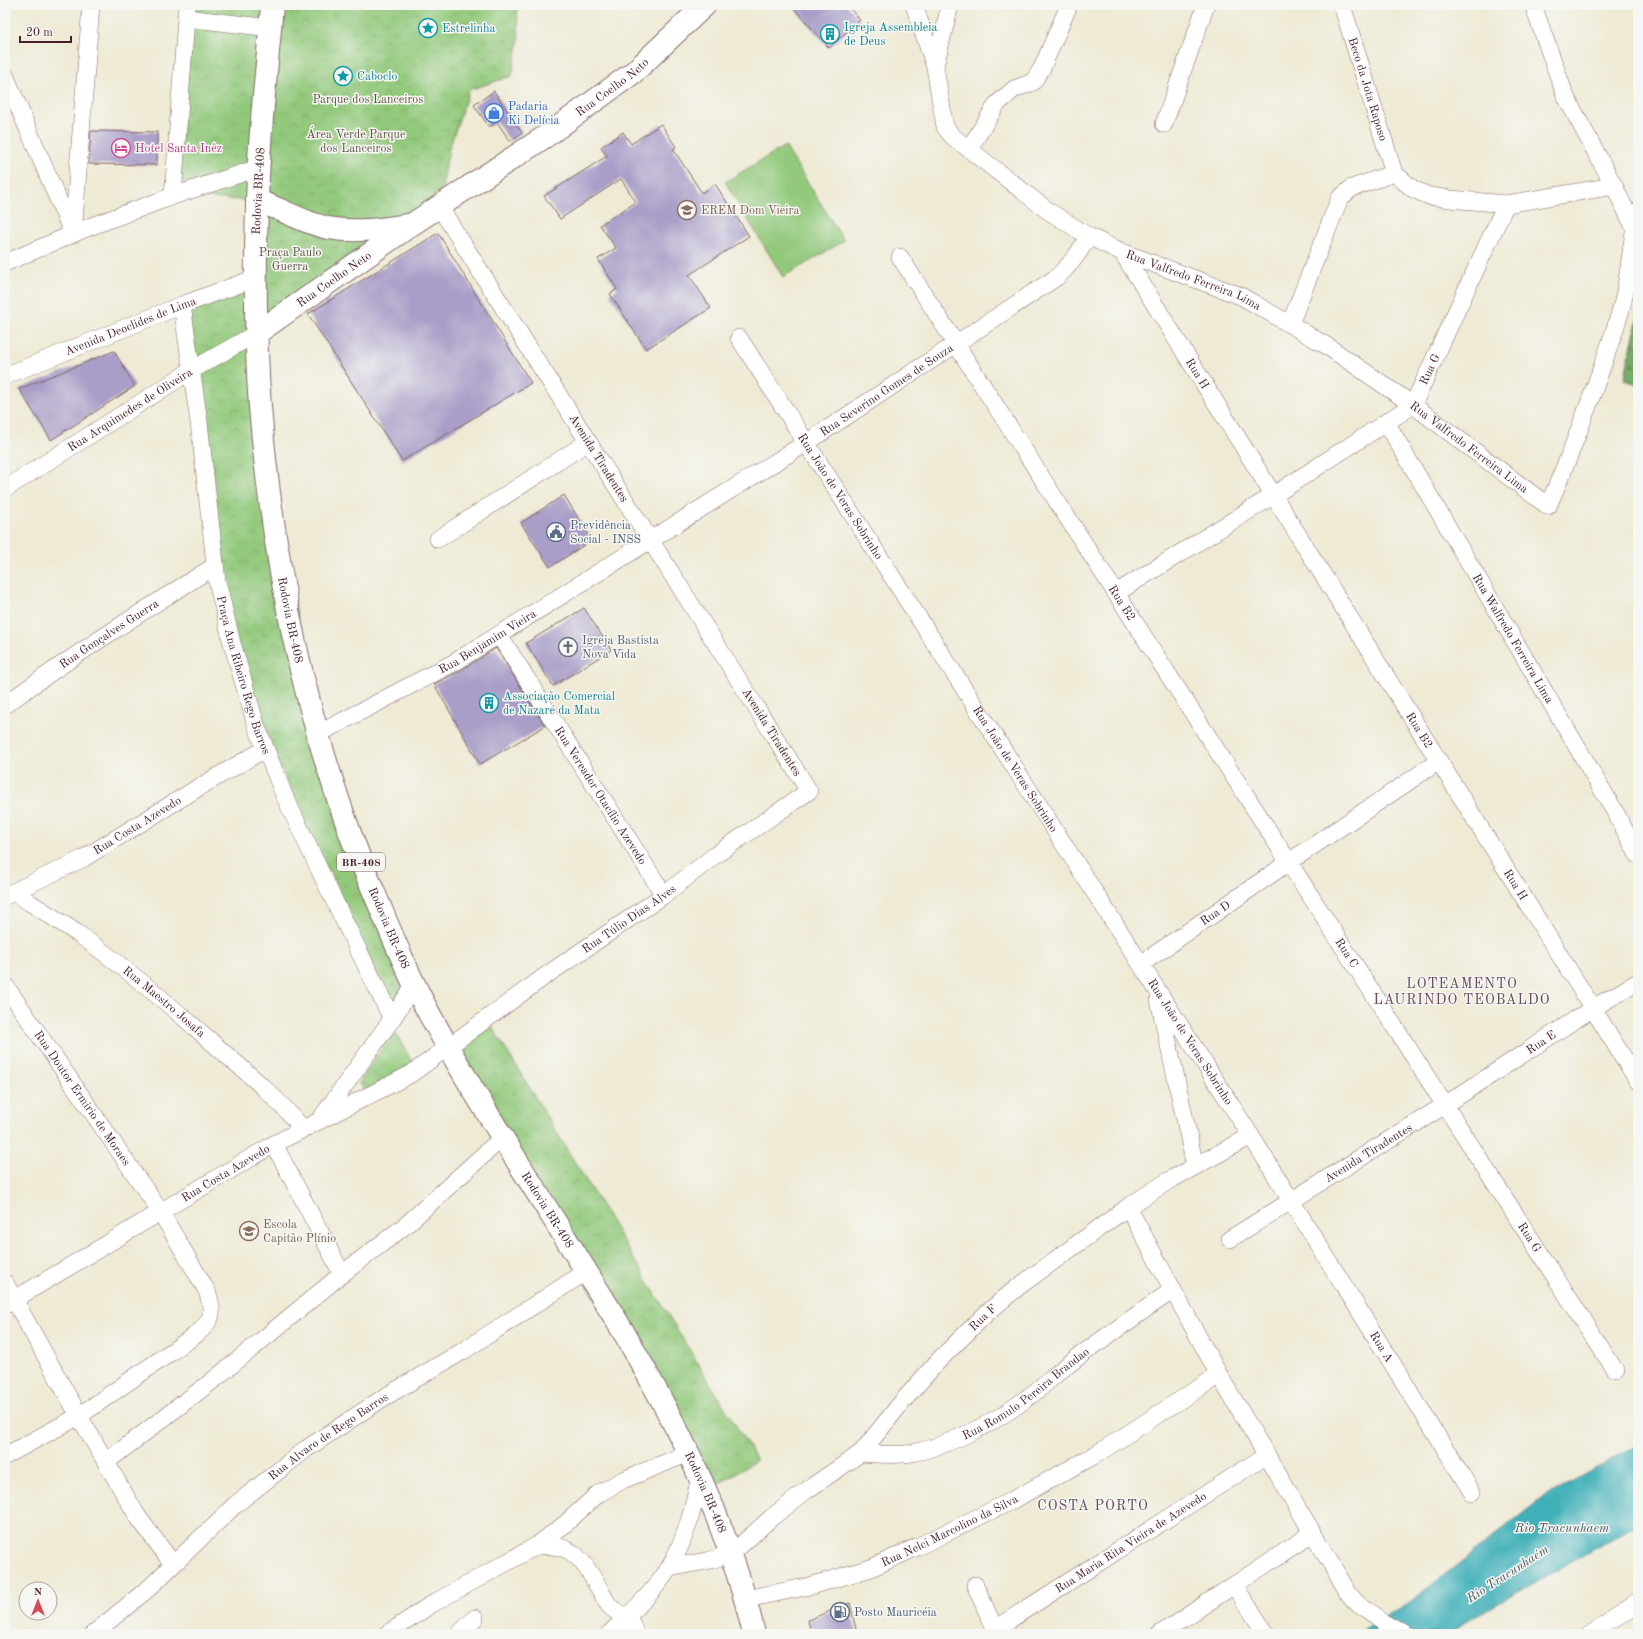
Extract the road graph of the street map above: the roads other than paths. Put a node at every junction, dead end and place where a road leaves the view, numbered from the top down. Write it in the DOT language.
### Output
graph roads {
  1 [pos="91,5"];
  2 [pos="272,5"];
  3 [pos="705,5"];
  4 [pos="914,5"];
  5 [pos="950,5"];
  6 [pos="1069,5"];
  7 [pos="1206,5"];
  8 [pos="1342,5"];
  9 [pos="1534,5"];
  10 [pos="186,12"];
  11 [pos="270,28"];
  12 [pos="935,66"];
  13 [pos="5,75"];
  14 [pos="1164,124"];
  15 [pos="969,149"];
  16 [pos="258,168"];
  17 [pos="1394,173"];
  18 [pos="1614,186"];
  19 [pos="174,196"];
  20 [pos="257,201"];
  21 [pos="1506,204"];
  22 [pos="439,206"];
  23 [pos="1636,219"];
  24 [pos="411,225"];
  25 [pos="73,234"];
  26 [pos="1088,236"];
  27 [pos="1122,252"];
  28 [pos="900,257"];
  29 [pos="5,263"];
  30 [pos="256,278"];
  31 [pos="182,305"];
  32 [pos="1290,324"];
  33 [pos="257,333"];
  34 [pos="739,338"];
  35 [pos="956,344"];
  36 [pos="192,370"];
  37 [pos="5,376"];
  38 [pos="1413,405"];
  39 [pos="1386,422"];
  40 [pos="588,442"];
  41 [pos="806,443"];
  42 [pos="5,489"];
  43 [pos="1274,495"];
  44 [pos="438,539"];
  45 [pos="651,540"];
  46 [pos="215,566"];
  47 [pos="1116,593"];
  48 [pos="499,635"];
  49 [pos="5,705"];
  50 [pos="318,734"];
  51 [pos="265,749"];
  52 [pos="1439,761"];
  53 [pos="809,791"];
  54 [pos="1638,855"];
  55 [pos="1289,862"];
  56 [pos="9,894"];
  57 [pos="664,895"];
  58 [pos="1141,964"];
  59 [pos="1638,982"];
  60 [pos="5,985"];
  61 [pos="414,985"];
  62 [pos="1156,988"];
  63 [pos="1593,1008"];
  64 [pos="392,1019"];
  65 [pos="448,1047"];
  66 [pos="1638,1081"];
  67 [pos="1445,1105"];
  68 [pos="319,1121"];
  69 [pos="302,1128"];
  70 [pos="1251,1136"];
  71 [pos="503,1137"];
  72 [pos="274,1144"];
  73 [pos="1195,1166"];
  74 [pos="1291,1201"];
  75 [pos="1128,1207"];
  76 [pos="160,1211"];
  77 [pos="1230,1239"];
  78 [pos="587,1271"];
  79 [pos="342,1274"];
  80 [pos="5,1282"];
  81 [pos="1173,1290"];
  82 [pos="10,1302"];
  83 [pos="1615,1370"];
  84 [pos="1219,1375"];
  85 [pos="79,1416"];
  86 [pos="689,1453"];
  87 [pos="861,1453"];
  88 [pos="1267,1455"];
  89 [pos="5,1456"];
  90 [pos="106,1462"];
  91 [pos="700,1475"];
  92 [pos="1472,1492"];
  93 [pos="1313,1533"];
  94 [pos="536,1546"];
  95 [pos="731,1554"];
  96 [pos="173,1564"];
  97 [pos="669,1568"];
  98 [pos="975,1584"];
  99 [pos="1234,1585"];
  100 [pos="746,1599"];
  101 [pos="1638,1602"];
  102 [pos="628,1616"];
  103 [pos="475,1618"];
  104 [pos="995,1632"];
  105 [pos="93,1634"];
  106 [pos="387,1634"];
  107 [pos="459,1634"];
  108 [pos="609,1634"];
  109 [pos="635,1634"];
  110 [pos="754,1634"];
  111 [pos="1160,1634"];
  112 [pos="1266,1634"];
  113 [pos="1404,1634"];
  114 [pos="1588,1634"];
  1 -- 25 [label="street"];
  2 -- 11 [label="main road, Rodovia BR-408 / BR-408"];
  3 -- 22 [label="main road, Rua Coelho Neto"];
  4 -- 12 [label="street, Rua Valfredo Ferreira Lima"];
  5 -- 12 [label="street"];
  6 -- 15 [label="street"];
  7 -- 14 [label="street"];
  8 -- 17 [label="street, Beco da Jota Raposo"];
  9 -- 18 [label="street"];
  10 -- 11 [label="street"];
  10 -- 19 [label="street"];
  11 -- 16 [label="main road, Rodovia BR-408 / BR-408"];
  12 -- 15 [label="street, Rua Valfredo Ferreira Lima"];
  13 -- 25 [label="street"];
  15 -- 26 [label="street, Rua Valfredo Ferreira Lima"];
  16 -- 19 [label="street"];
  16 -- 20 [label="main road, Rodovia BR-408 / BR-408"];
  17 -- 21 [label="street"];
  17 -- 32 [label="street"];
  18 -- 21 [label="street"];
  18 -- 23 [label="street"];
  19 -- 25 [label="street"];
  20 -- 24 [label="main road, Rua Coelho Neto"];
  20 -- 30 [label="main road, Rodovia BR-408 / BR-408"];
  21 -- 38 [label="street, Rua G"];
  22 -- 24 [label="main road, Rua Coelho Neto"];
  22 -- 40 [label="street, Avenida Tiradentes"];
  23 -- 38 [label="street, Rua Valfredo Ferreira Lima"];
  24 -- 33 [label="main road, Rua Coelho Neto"];
  25 -- 29 [label="street"];
  26 -- 27 [label="street, Rua Valfredo Ferreira Lima"];
  26 -- 35 [label="street, Rua Severino Gomes de Souza"];
  27 -- 32 [label="street, Rua Valfredo Ferreira Lima"];
  27 -- 43 [label="street, Rua H"];
  28 -- 35 [label="street, Rua B2"];
  30 -- 31 [label="street, Avenida Deoclides de Lima"];
  30 -- 33 [label="main road, Rodovia BR-408 / BR-408"];
  31 -- 36 [label="street, Praça Ana Ribeiro Rego Barros"];
  31 -- 37 [label="street, Avenida Deoclides de Lima"];
  32 -- 38 [label="street, Rua Valfredo Ferreira Lima"];
  33 -- 36 [label="street, Rua Arquimedes de Oliveira"];
  33 -- 50 [label="main road, Rodovia BR-408 / BR-408"];
  34 -- 41 [label="street, Rua João de Veras Sobrinho"];
  35 -- 41 [label="street, Rua Severino Gomes de Souza"];
  35 -- 47 [label="street, Rua B2"];
  36 -- 42 [label="street, Rua Arquimedes de Oliveira"];
  36 -- 46 [label="street, Praça Ana Ribeiro Rego Barros"];
  38 -- 39 [label="street"];
  39 -- 43 [label="street"];
  39 -- 54 [label="street, Rua Walfredo Ferreira Lima"];
  40 -- 44 [label="street"];
  40 -- 45 [label="street, Avenida Tiradentes"];
  41 -- 45 [label="street, Rua Severino Gomes de Souza"];
  41 -- 58 [label="street, Rua João de Veras Sobrinho"];
  43 -- 47 [label="street"];
  43 -- 52 [label="street, Rua B2"];
  45 -- 48 [label="street, Rua Benjamim Vieira"];
  45 -- 53 [label="street, Avenida Tiradentes"];
  46 -- 49 [label="street, Rua Gonçalves Guerra"];
  46 -- 51 [label="street, Praça Ana Ribeiro Rego Barros"];
  47 -- 55 [label="street, Rua B2"];
  48 -- 50 [label="street, Rua Benjamim Vieira"];
  48 -- 57 [label="street, Rua Vereador Otacílio Azevedo"];
  50 -- 61 [label="main road, Rodovia BR-408 / BR-408"];
  51 -- 56 [label="street, Rua Costa Azevedo"];
  51 -- 64 [label="street, Praça Ana Ribeiro Rego Barros"];
  52 -- 55 [label="street, Rua D"];
  52 -- 63 [label="street, Rua H"];
  53 -- 57 [label="street, Rua Túlio Dias Alves"];
  55 -- 58 [label="street, Rua D"];
  55 -- 67 [label="street, Rua C"];
  56 -- 69 [label="street, Rua Maestro Josafa"];
  57 -- 65 [label="street, Rua Túlio Dias Alves"];
  58 -- 62 [label="street, Rua João de Veras Sobrinho"];
  59 -- 63 [label="street, Rua E"];
  60 -- 76 [label="street, Rua Doutor Ermirio de Moraes"];
  61 -- 64 [label="street"];
  61 -- 65 [label="main road, Rodovia BR-408 / BR-408"];
  62 -- 70 [label="street, Rua João de Veras Sobrinho"];
  62 -- 73 [label="street"];
  63 -- 66 [label="street"];
  63 -- 67 [label="street, Rua E"];
  64 -- 68 [label="street"];
  65 -- 68 [label="street, Rua Costa Azevedo"];
  65 -- 71 [label="main road, Rodovia BR-408 / BR-408"];
  67 -- 74 [label="street, Avenida Tiradentes"];
  67 -- 83 [label="street, Rua G"];
  68 -- 69 [label="street, Rua Costa Azevedo"];
  69 -- 72 [label="street, Rua Costa Azevedo"];
  70 -- 73 [label="street, Rua F"];
  70 -- 74 [label="street, Rua João de Veras Sobrinho"];
  71 -- 78 [label="main road, Rodovia BR-408 / BR-408"];
  71 -- 79 [label="street"];
  72 -- 76 [label="street, Rua Costa Azevedo"];
  72 -- 79 [label="street"];
  73 -- 75 [label="street, Rua F"];
  74 -- 77 [label="street, Avenida Tiradentes"];
  74 -- 92 [label="street, Rua A"];
  75 -- 81 [label="street"];
  75 -- 87 [label="street, Rua F"];
  76 -- 82 [label="street, Rua Costa Azevedo"];
  76 -- 85 [label="street, Rua Doutor Ermirio de Moraes"];
  78 -- 86 [label="main road, Rodovia BR-408 / BR-408"];
  78 -- 96 [label="street, Rua Alvaro de Rego Barros"];
  79 -- 90 [label="street"];
  80 -- 82 [label="street"];
  81 -- 84 [label="street"];
  81 -- 87 [label="street, Rua Romulo Pereira Brandao"];
  82 -- 85 [label="street"];
  84 -- 88 [label="street"];
  84 -- 100 [label="street, Rua Nelci Marcolino da Silva"];
  85 -- 89 [label="street"];
  85 -- 90 [label="street"];
  86 -- 91 [label="main road, Rodovia BR-408 / BR-408"];
  86 -- 94 [label="street"];
  87 -- 95 [label="street, Rua F"];
  88 -- 93 [label="street"];
  88 -- 104 [label="street, Rua Maria Rita Vieira de Azevedo"];
  90 -- 96 [label="street"];
  91 -- 95 [label="main road, Rodovia BR-408 / BR-408"];
  91 -- 97 [label="street"];
  93 -- 99 [label="street"];
  93 -- 113 [label="street"];
  94 -- 102 [label="street"];
  94 -- 106 [label="street"];
  95 -- 97 [label="street"];
  95 -- 100 [label="main road, Rodovia BR-408 / BR-408"];
  96 -- 105 [label="street, Rua Alvaro de Rego Barros"];
  97 -- 102 [label="street"];
  98 -- 104 [label="street"];
  99 -- 111 [label="street"];
  99 -- 112 [label="street"];
  100 -- 110 [label="main road, Rodovia BR-408 / BR-408"];
  101 -- 114 [label="street"];
  102 -- 108 [label="street"];
  102 -- 109 [label="street"];
  103 -- 107 [label="street"];
}
